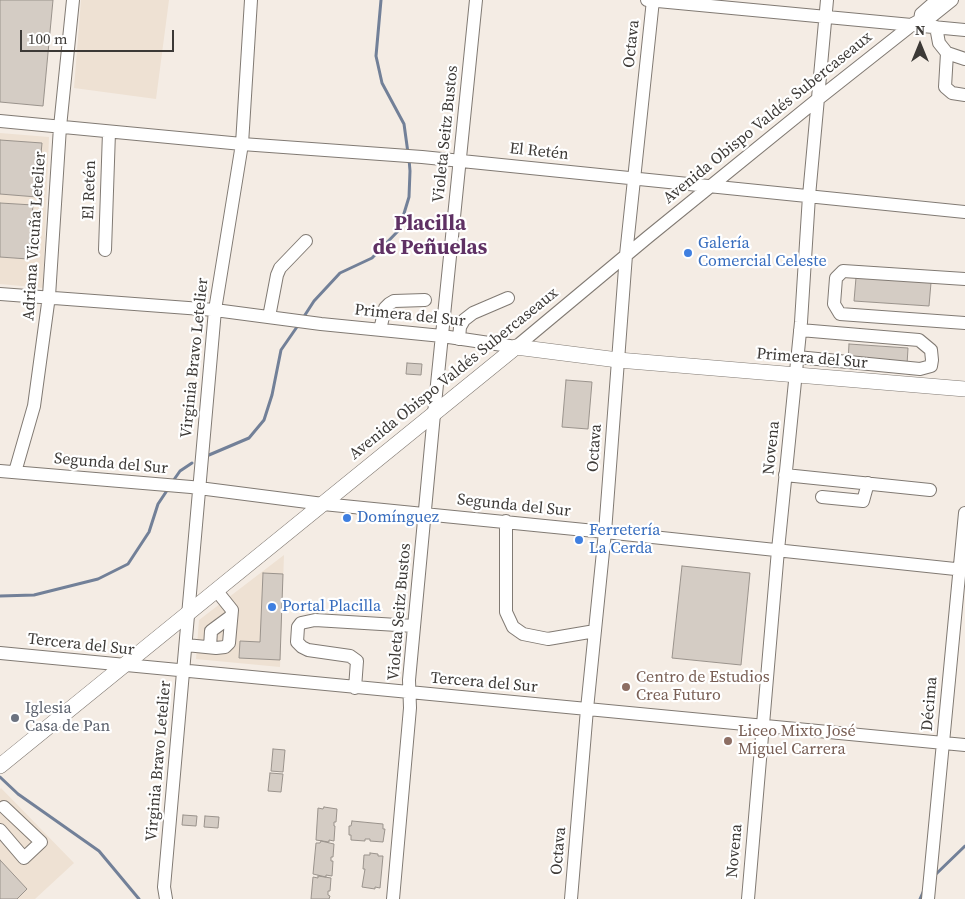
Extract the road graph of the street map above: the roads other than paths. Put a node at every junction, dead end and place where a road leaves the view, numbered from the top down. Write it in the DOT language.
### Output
graph roads {
  1 [pos="73,0"];
  2 [pos="251,0"];
  3 [pos="476,0"];
  4 [pos="647,0"];
  5 [pos="652,0"];
  6 [pos="827,0"];
  7 [pos="937,0"];
  8 [pos="952,0"];
  9 [pos="825,16"];
  10 [pos="916,22"];
  11 [pos="936,27"];
  12 [pos="964,31"];
  13 [pos="947,53"];
  14 [pos="965,59"];
  15 [pos="965,95"];
  16 [pos="818,99"];
  17 [pos="0,121"];
  18 [pos="60,127"];
  19 [pos="109,132"];
  20 [pos="242,144"];
  21 [pos="460,161"];
  22 [pos="634,178"];
  23 [pos="711,186"];
  24 [pos="809,196"];
  25 [pos="965,212"];
  26 [pos="306,241"];
  27 [pos="105,250"];
  28 [pos="626,255"];
  29 [pos="965,279"];
  30 [pos="0,294"];
  31 [pos="49,296"];
  32 [pos="508,298"];
  33 [pos="425,300"];
  34 [pos="215,310"];
  35 [pos="269,317"];
  36 [pos="965,323"];
  37 [pos="380,330"];
  38 [pos="800,330"];
  39 [pos="442,336"];
  40 [pos="459,339"];
  41 [pos="516,347"];
  42 [pos="797,358"];
  43 [pos="618,360"];
  44 [pos="795,375"];
  45 [pos="965,389"];
  46 [pos="434,414"];
  47 [pos="0,471"];
  48 [pos="16,472"];
  49 [pos="785,474"];
  50 [pos="868,483"];
  51 [pos="195,488"];
  52 [pos="930,490"];
  53 [pos="822,497"];
  54 [pos="323,504"];
  55 [pos="425,513"];
  56 [pos="965,513"];
  57 [pos="506,522"];
  58 [pos="605,532"];
  59 [pos="778,550"];
  60 [pos="962,570"];
  61 [pos="216,590"];
  62 [pos="188,613"];
  63 [pos="230,617"];
  64 [pos="414,626"];
  65 [pos="595,631"];
  66 [pos="186,645"];
  67 [pos="210,647"];
  68 [pos="0,653"];
  69 [pos="123,666"];
  70 [pos="183,671"];
  71 [pos="355,688"];
  72 [pos="409,693"];
  73 [pos="586,709"];
  74 [pos="762,726"];
  75 [pos="943,743"];
  76 [pos="965,745"];
  77 [pos="0,766"];
  78 [pos="4,806"];
  79 [pos="0,830"];
  80 [pos="166,899"];
  81 [pos="393,899"];
  82 [pos="571,899"];
  83 [pos="748,899"];
  84 [pos="928,899"];
  1 -- 18 [label="street, Adriana Vicuña Letelier"];
  2 -- 20 [label="street, Virginia Bravo Letelier"];
  3 -- 21 [label="street, Violeta Seitz Bustos"];
  4 -- 5 [label="street"];
  5 -- 9 [label="street"];
  5 -- 22 [label="street, Octava"];
  6 -- 9 [label="street, Novena"];
  7 -- 10 [label="street, Avenida Obispo Valdés Subercaseaux"];
  8 -- 10 [label="street, Avenida Obispo Valdés Subercaseaux"];
  9 -- 10 [label="street"];
  9 -- 16 [label="street, Novena"];
  10 -- 11 [label="street"];
  10 -- 16 [label="street, Avenida Obispo Valdés Subercaseaux"];
  11 -- 12 [label="street"];
  11 -- 13 [label="street"];
  13 -- 14 [label="street"];
  13 -- 15 [label="street"];
  16 -- 23 [label="street, Avenida Obispo Valdés Subercaseaux"];
  16 -- 24 [label="street, Novena"];
  17 -- 18 [label="street, El Retén"];
  18 -- 19 [label="street, El Retén"];
  18 -- 31 [label="street, Adriana Vicuña Letelier"];
  19 -- 20 [label="street, El Retén"];
  19 -- 27 [label="street, El Retén"];
  20 -- 21 [label="street, El Retén"];
  20 -- 34 [label="street, Virginia Bravo Letelier"];
  21 -- 22 [label="street, El Retén"];
  21 -- 39 [label="street, Violeta Seitz Bustos"];
  22 -- 23 [label="street, El Retén"];
  22 -- 28 [label="street, Octava"];
  23 -- 24 [label="street, El Retén"];
  23 -- 28 [label="street, Avenida Obispo Valdés Subercaseaux"];
  24 -- 25 [label="street, El Retén"];
  24 -- 38 [label="street, Novena"];
  26 -- 35 [label="street"];
  28 -- 41 [label="street, Avenida Obispo Valdés Subercaseaux"];
  28 -- 43 [label="street, Octava"];
  29 -- 36 [label="street"];
  30 -- 31 [label="street, Primera del Sur"];
  31 -- 34 [label="street, Primera del Sur"];
  31 -- 48 [label="street, Adriana Vicuña Letelier"];
  32 -- 40 [label="street"];
  33 -- 37 [label="street"];
  34 -- 35 [label="street, Primera del Sur"];
  34 -- 51 [label="street, Virginia Bravo Letelier"];
  35 -- 37 [label="street, Primera del Sur"];
  37 -- 39 [label="street, Primera del Sur"];
  38 -- 42 [label="street, Novena"];
  38 -- 42 [label="street"];
  39 -- 40 [label="street, Primera del Sur"];
  39 -- 46 [label="street, Violeta Seitz Bustos"];
  40 -- 41 [label="street, Primera del Sur"];
  41 -- 43 [label="main road, Primera del Sur"];
  41 -- 46 [label="main road, Avenida Obispo Valdés Subercaseaux"];
  42 -- 44 [label="street, Novena"];
  43 -- 44 [label="main road, Primera del Sur"];
  43 -- 58 [label="street, Octava"];
  44 -- 45 [label="main road, Primera del Sur"];
  44 -- 49 [label="street, Novena"];
  46 -- 54 [label="main road, Avenida Obispo Valdés Subercaseaux"];
  46 -- 55 [label="street, Violeta Seitz Bustos"];
  47 -- 48 [label="street, Segunda del Sur"];
  48 -- 51 [label="street, Segunda del Sur"];
  49 -- 50 [label="street"];
  49 -- 59 [label="street, Novena"];
  50 -- 52 [label="street"];
  50 -- 53 [label="street"];
  51 -- 54 [label="street, Segunda del Sur"];
  51 -- 62 [label="street, Virginia Bravo Letelier"];
  54 -- 55 [label="street, Segunda del Sur"];
  54 -- 61 [label="main road, Avenida Obispo Valdés Subercaseaux"];
  55 -- 57 [label="street, Segunda del Sur"];
  55 -- 64 [label="street, Violeta Seitz Bustos"];
  56 -- 60 [label="street, Décima"];
  57 -- 58 [label="street, Segunda del Sur"];
  57 -- 65 [label="street"];
  58 -- 59 [label="street, Segunda del Sur"];
  58 -- 65 [label="street, Octava"];
  59 -- 60 [label="street, Segunda del Sur"];
  59 -- 74 [label="street, Novena"];
  60 -- 75 [label="street, Décima"];
  61 -- 62 [label="main road, Avenida Obispo Valdés Subercaseaux"];
  61 -- 63 [label="street"];
  62 -- 66 [label="street, Virginia Bravo Letelier"];
  62 -- 69 [label="main road, Avenida Obispo Valdés Subercaseaux"];
  63 -- 67 [label="street"];
  63 -- 67 [label="street"];
  64 -- 71 [label="street"];
  64 -- 72 [label="street, Violeta Seitz Bustos"];
  65 -- 73 [label="street, Octava"];
  66 -- 67 [label="street"];
  66 -- 70 [label="street, Virginia Bravo Letelier"];
  68 -- 69 [label="street, Tercera del Sur"];
  69 -- 70 [label="street, Tercera del Sur"];
  69 -- 77 [label="main road, Avenida Obispo Valdés Subercaseaux"];
  70 -- 71 [label="street, Tercera del Sur"];
  70 -- 80 [label="street, Virginia Bravo Letelier"];
  71 -- 72 [label="street, Tercera del Sur"];
  72 -- 73 [label="street, Tercera del Sur"];
  72 -- 81 [label="street, Violeta Seitz Bustos"];
  73 -- 74 [label="street, Tercera del Sur"];
  73 -- 82 [label="street, Octava"];
  74 -- 75 [label="street, Tercera del Sur"];
  74 -- 83 [label="street, Novena"];
  75 -- 76 [label="street, Tercera del Sur"];
  75 -- 84 [label="street, Décima"];
  78 -- 79 [label="street"];
}
